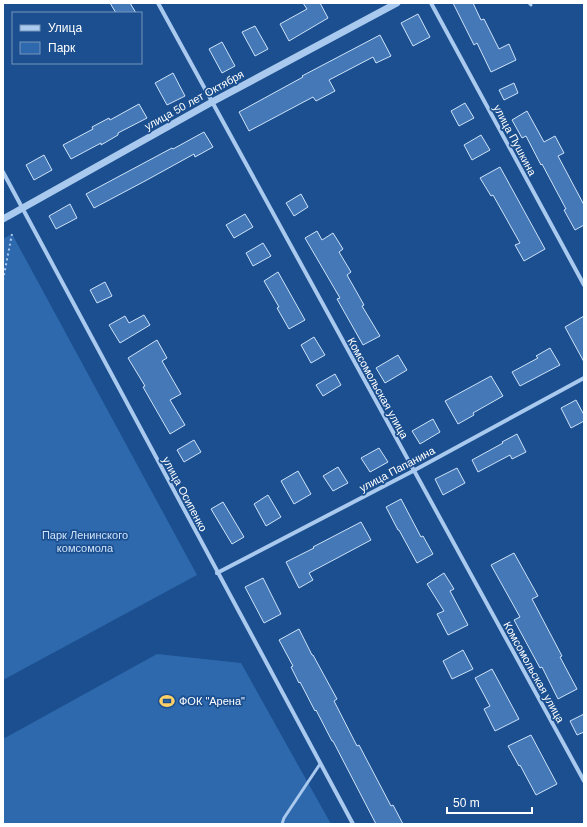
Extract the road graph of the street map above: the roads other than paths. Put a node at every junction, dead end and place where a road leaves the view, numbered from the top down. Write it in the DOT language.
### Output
graph roads {
  1 [pos="158,3"];
  2 [pos="397,3"];
  3 [pos="431,3"];
  4 [pos="212,102"];
  5 [pos="3,172"];
  6 [pos="23,208"];
  7 [pos="3,219"];
  8 [pos="584,285"];
  9 [pos="584,378"];
  10 [pos="413,471"];
  11 [pos="217,573"];
  12 [pos="320,764"];
  13 [pos="584,781"];
  14 [pos="282,824"];
  15 [pos="353,824"];
  1 -- 4 [label="street, Комсомольская улица"];
  2 -- 4 [label="street, улица 50 лет Октября"];
  3 -- 8 [label="street, улица Пушкина"];
  4 -- 6 [label="street, улица 50 лет Октября"];
  4 -- 10 [label="street, Комсомольская улица"];
  5 -- 6 [label="street, улица Осипенко"];
  6 -- 7 [label="street, улица 50 лет Октября"];
  6 -- 11 [label="street, улица Осипенко"];
  9 -- 10 [label="street, улица Папанина"];
  10 -- 11 [label="street, улица Папанина"];
  10 -- 13 [label="street, Комсомольская улица"];
  11 -- 12 [label="street, улица Осипенко"];
  12 -- 14 [label="lane"];
  12 -- 15 [label="street, улица Осипенко"];
}
